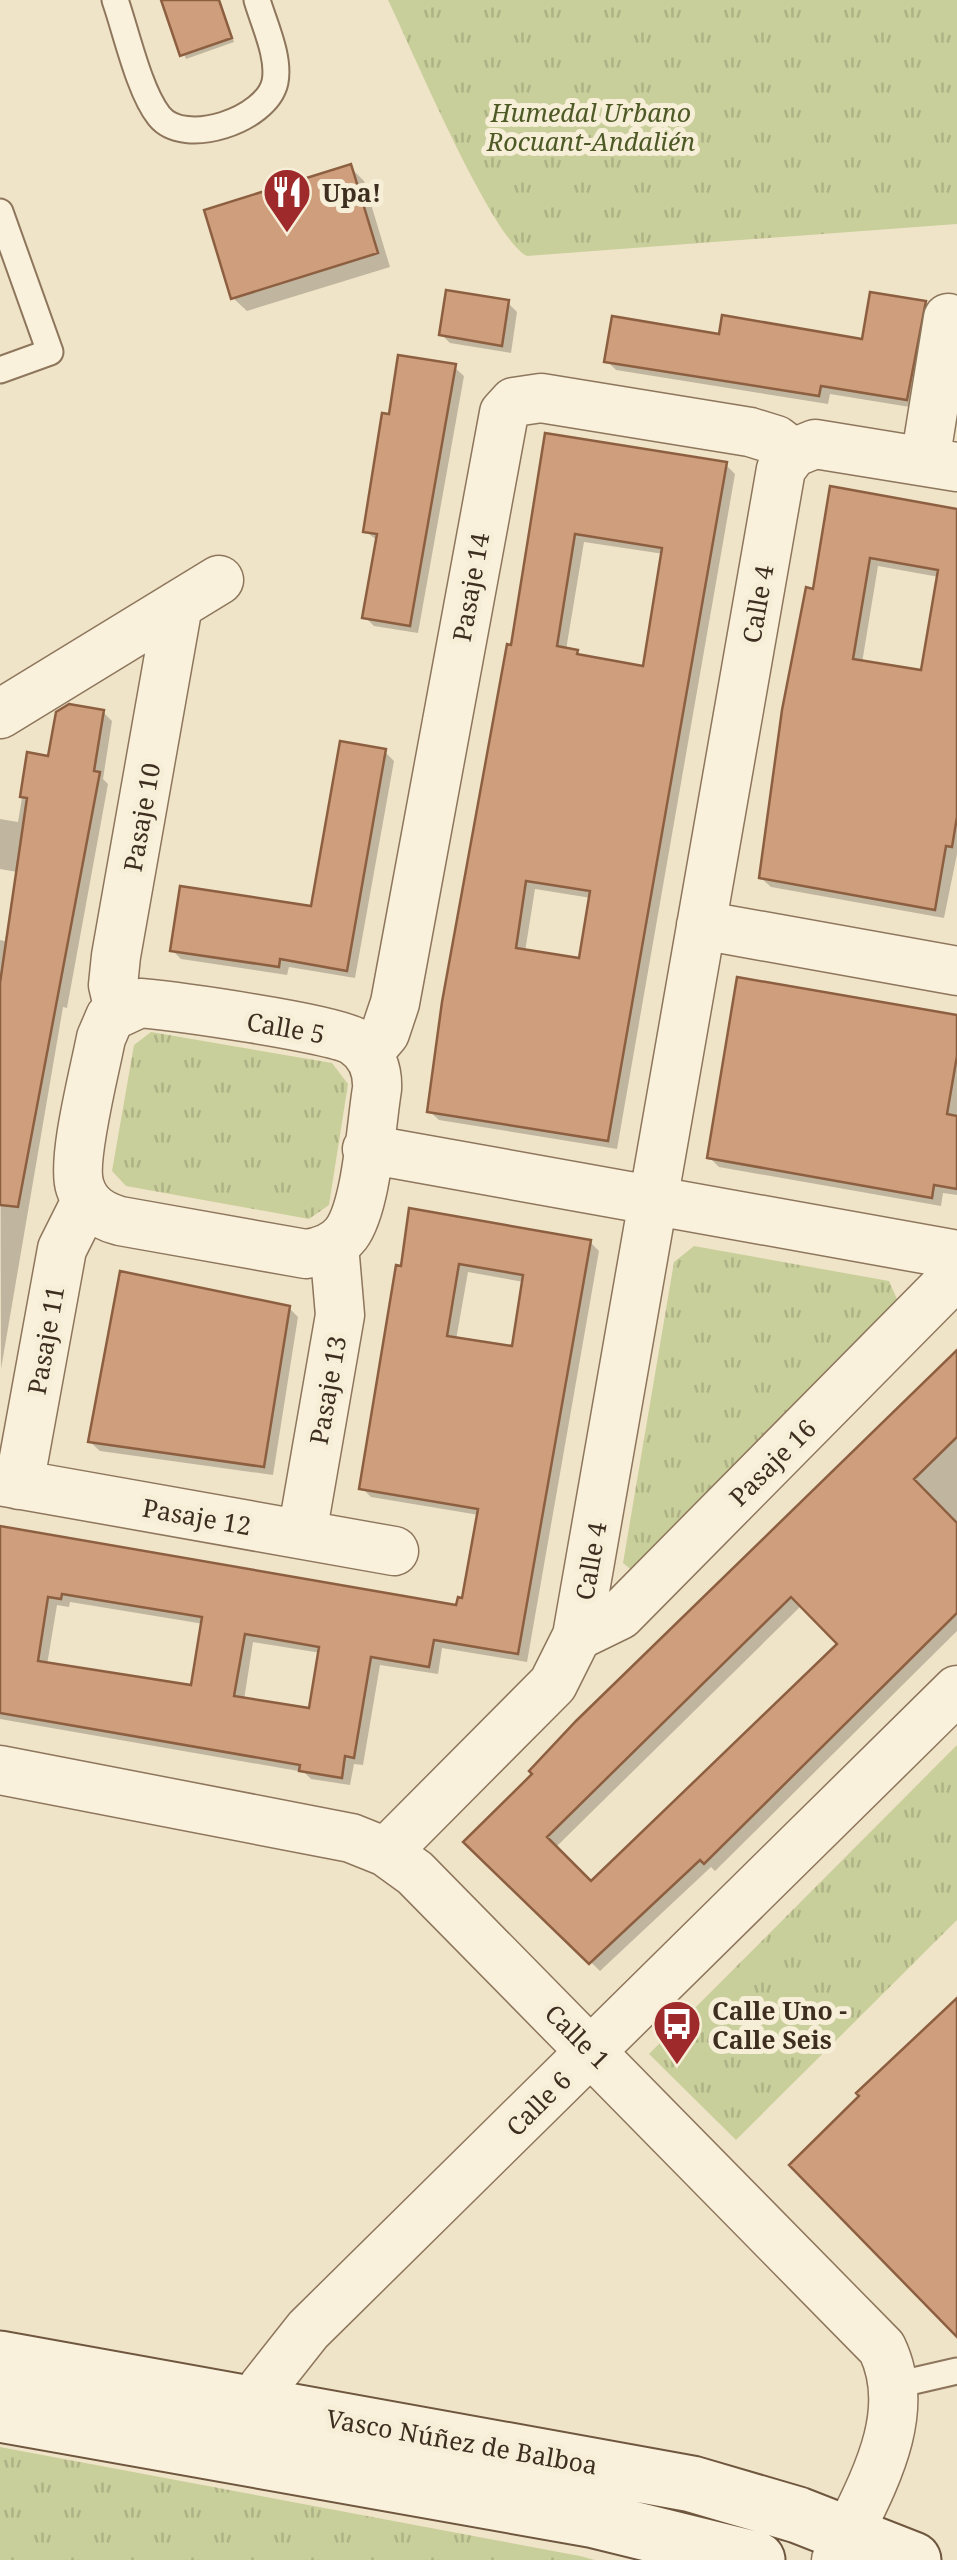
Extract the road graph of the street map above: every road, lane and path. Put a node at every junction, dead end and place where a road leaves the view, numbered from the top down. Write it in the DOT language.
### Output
graph roads {
  1 [pos="115,0"];
  2 [pos="256,0"];
  3 [pos="0,212"];
  4 [pos="948,318"];
  5 [pos="0,370"];
  6 [pos="793,452"];
  7 [pos="941,464"];
  8 [pos="219,580"];
  9 [pos="176,615"];
  10 [pos="0,714"];
  11 [pos="701,925"];
  12 [pos="957,971"];
  13 [pos="119,1010"];
  14 [pos="368,1054"];
  15 [pos="367,1150"];
  16 [pos="86,1200"];
  17 [pos="654,1201"];
  18 [pos="334,1246"];
  19 [pos="957,1254"];
  20 [pos="957,1274"];
  21 [pos="10,1483"];
  22 [pos="302,1534"];
  23 [pos="394,1551"];
  24 [pos="576,1636"];
  25 [pos="957,1690"];
  26 [pos="0,1770"];
  27 [pos="386,1852"];
  28 [pos="591,2050"];
  29 [pos="0,2359"];
  30 [pos="957,2371"];
  31 [pos="896,2385"];
  32 [pos="255,2404"];
  33 [pos="0,2414"];
  34 [pos="242,2457"];
  35 [pos="842,2546"];
  36 [pos="758,2560"];
  37 [pos="913,2560"];
  1 -- 2 [label="lane"];
  3 -- 5 [label="lane"];
  4 -- 7 [label="street"];
  6 -- 7 [label="street"];
  6 -- 11 [label="street, Calle 4"];
  6 -- 14 [label="street, Pasaje 14"];
  8 -- 9 [label="street"];
  9 -- 10 [label="street"];
  9 -- 13 [label="street, Pasaje 10"];
  11 -- 12 [label="street"];
  11 -- 17 [label="street, Calle 4"];
  13 -- 14 [label="street, Calle 5"];
  13 -- 16 [label="street"];
  14 -- 15 [label="street"];
  15 -- 17 [label="street"];
  15 -- 18 [label="street"];
  16 -- 18 [label="street"];
  16 -- 21 [label="street, Pasaje 11"];
  17 -- 19 [label="street"];
  17 -- 24 [label="street, Calle 4"];
  18 -- 22 [label="street, Pasaje 13"];
  20 -- 24 [label="street, Pasaje 16"];
  21 -- 22 [label="street, Pasaje 12"];
  22 -- 23 [label="street, Pasaje 12"];
  24 -- 27 [label="street, Calle 4"];
  25 -- 28 [label="street, Calle 6"];
  26 -- 27 [label="street, Calle 1"];
  27 -- 28 [label="street, Calle 1"];
  28 -- 31 [label="street, Calle 1"];
  28 -- 32 [label="street, Calle 6"];
  29 -- 32 [label="street, Vasco Núñez de Balboa"];
  30 -- 31 [label="lane"];
  31 -- 35 [label="street"];
  32 -- 34 [label="street, Calle 6"];
  32 -- 35 [label="street, Vasco Núñez de Balboa"];
  33 -- 34 [label="street"];
  34 -- 36 [label="street"];
  35 -- 37 [label="street, Vasco Núñez de Balboa"];
}
